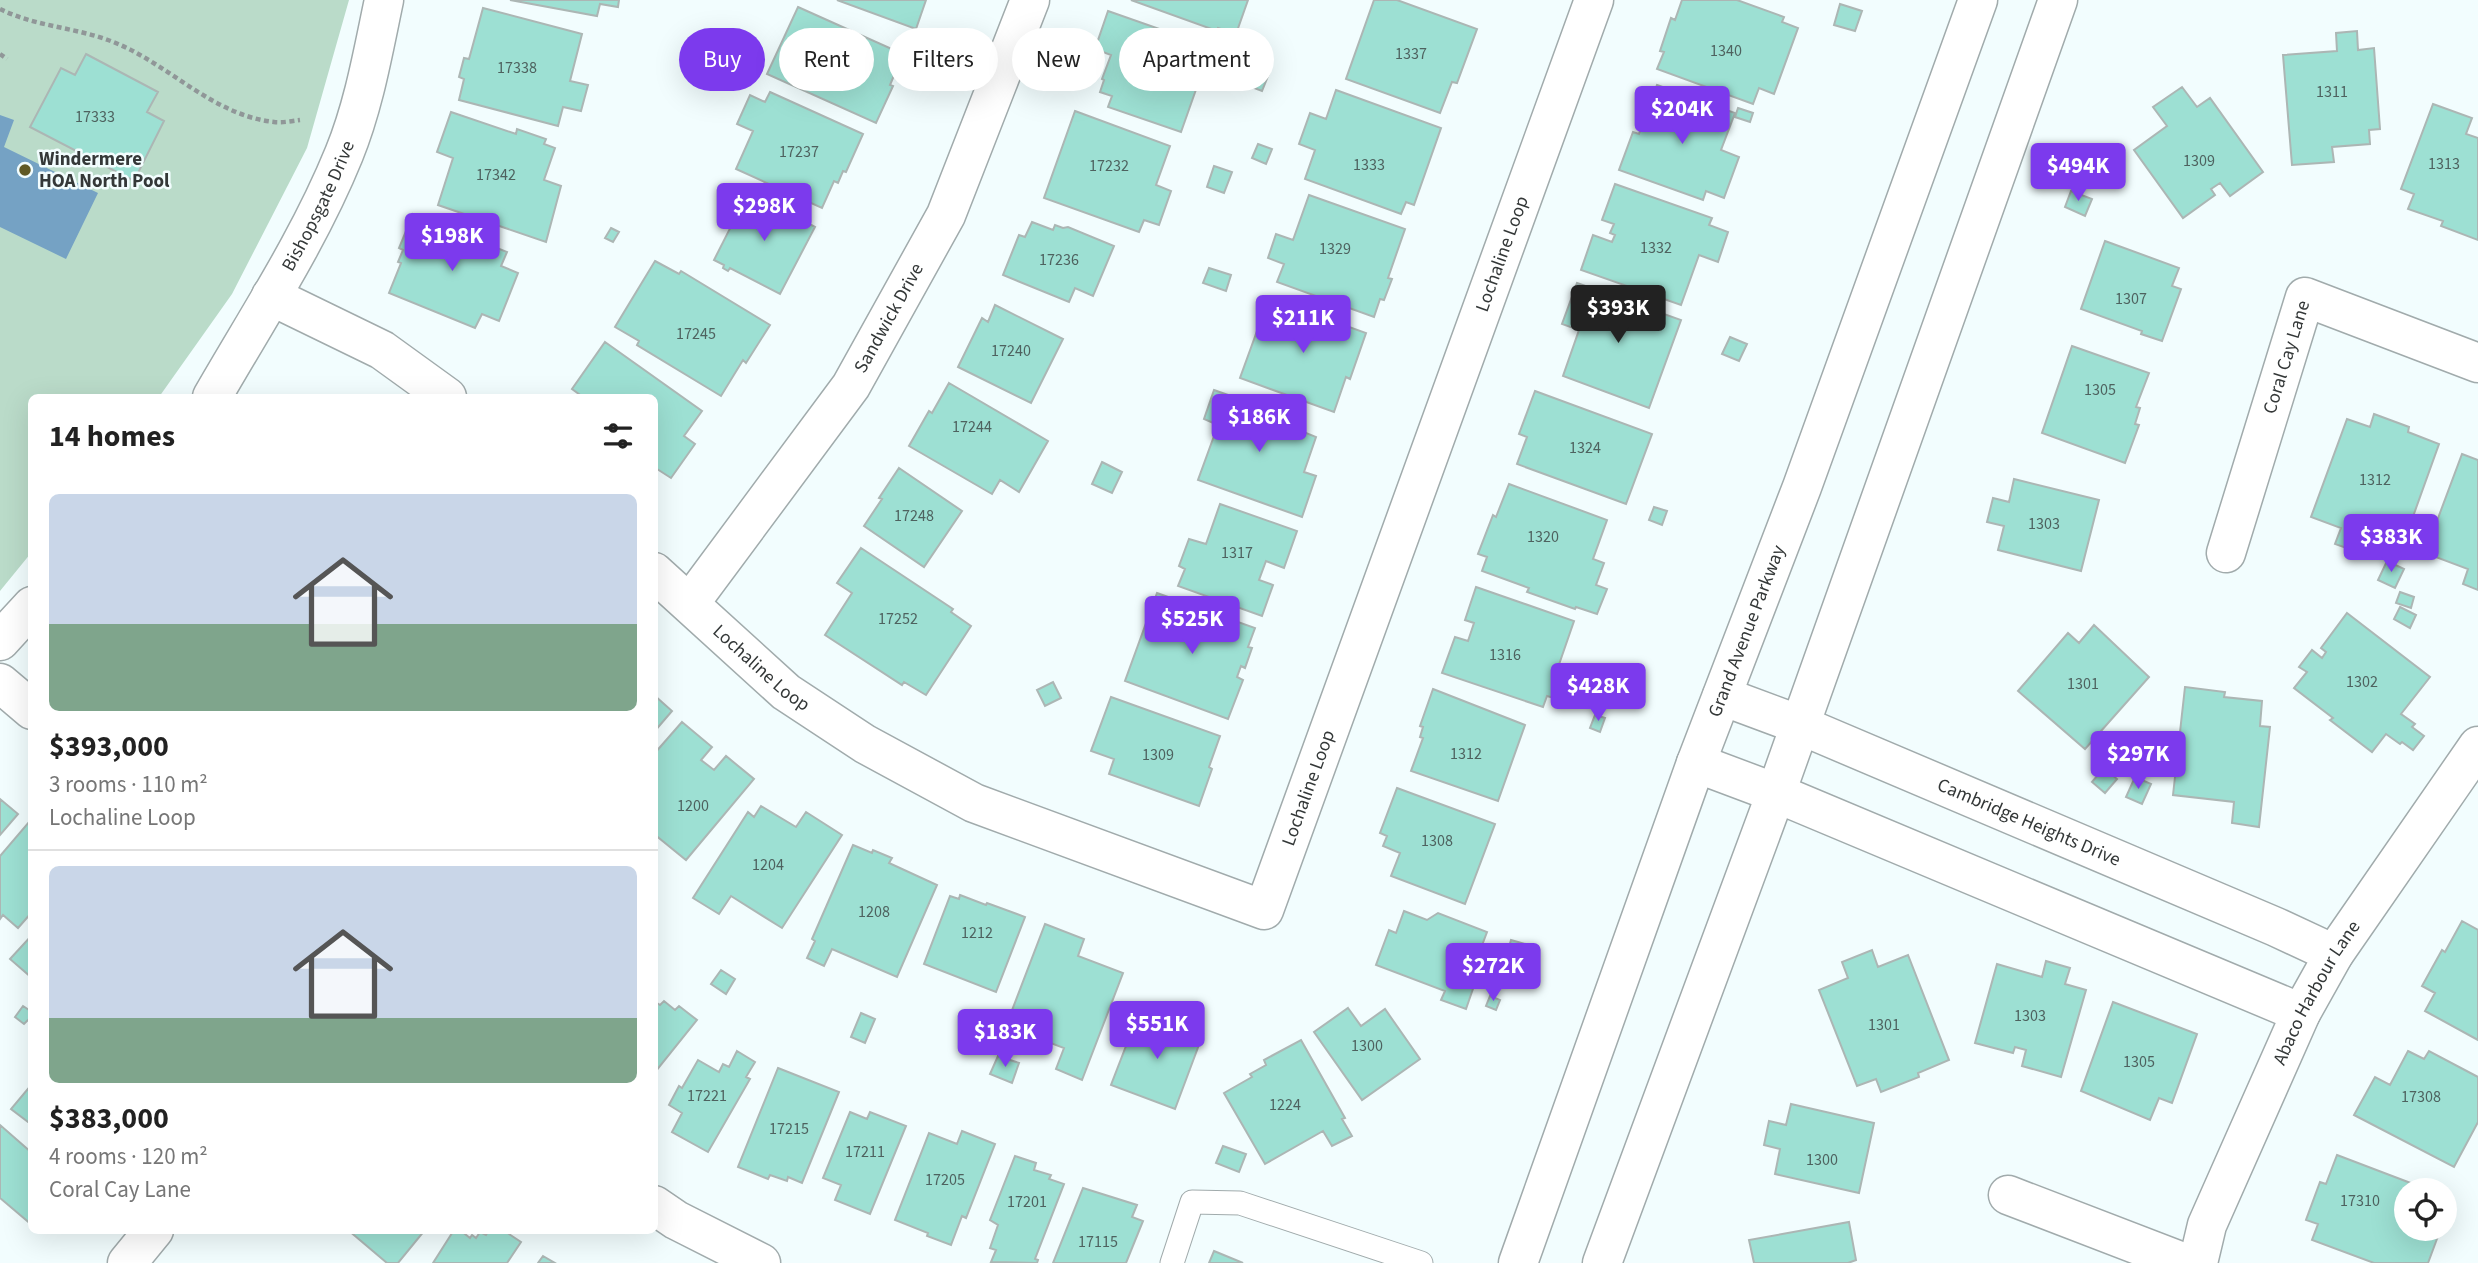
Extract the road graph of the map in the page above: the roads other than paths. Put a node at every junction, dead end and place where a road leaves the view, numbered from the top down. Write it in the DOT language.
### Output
graph roads {
  1 [pos="384,0"];
  2 [pos="1030,0"];
  3 [pos="1594,0"];
  4 [pos="1978,0"];
  5 [pos="2058,0"];
  6 [pos="271,296"];
  7 [pos="2478,363"];
  8 [pos="214,394"];
  9 [pos="443,394"];
  10 [pos="2226,553"];
  11 [pos="658,575"];
  12 [pos="690,603"];
  13 [pos="28,610"];
  14 [pos="0,641"];
  15 [pos="0,683"];
  16 [pos="1722,696"];
  17 [pos="28,707"];
  18 [pos="1800,725"];
  19 [pos="2478,746"];
  20 [pos="1696,763"];
  21 [pos="1776,793"];
  22 [pos="2334,954"];
  23 [pos="2301,1013"];
  24 [pos="2008,1195"];
  25 [pos="658,1208"];
  26 [pos="151,1234"];
  27 [pos="127,1263"];
  28 [pos="761,1263"];
  29 [pos="1172,1263"];
  30 [pos="1421,1263"];
  31 [pos="1518,1263"];
  32 [pos="1602,1263"];
  33 [pos="2185,1263"];
  34 [pos="2198,1263"];
  1 -- 6 [label="street, Bishopsgate Drive"];
  2 -- 12 [label="street, Sandwick Drive"];
  3 -- 12 [label="street, Lochaline Loop"];
  4 -- 16 [label="street, Grand Avenue Parkway"];
  5 -- 18 [label="street"];
  6 -- 8 [label="street, Bishopsgate Drive"];
  6 -- 9 [label="street"];
  7 -- 10 [label="street, Coral Cay Lane"];
  11 -- 12 [label="street, Lochaline Loop"];
  13 -- 14 [label="street"];
  15 -- 17 [label="street"];
  16 -- 18 [label="street, Cambridge Heights Drive"];
  16 -- 20 [label="street, Grand Avenue Parkway"];
  18 -- 21 [label="street"];
  18 -- 22 [label="street, Cambridge Heights Drive"];
  19 -- 22 [label="street, Abaco Harbour Lane"];
  20 -- 21 [label="street"];
  20 -- 31 [label="street, Grand Avenue Parkway"];
  21 -- 23 [label="street"];
  21 -- 32 [label="street"];
  22 -- 23 [label="street, Abaco Harbour Lane"];
  23 -- 34 [label="street, Abaco Harbour Lane"];
  24 -- 33 [label="street"];
  25 -- 28 [label="street"];
  26 -- 27 [label="street"];
  29 -- 30 [label="lane"];
}
